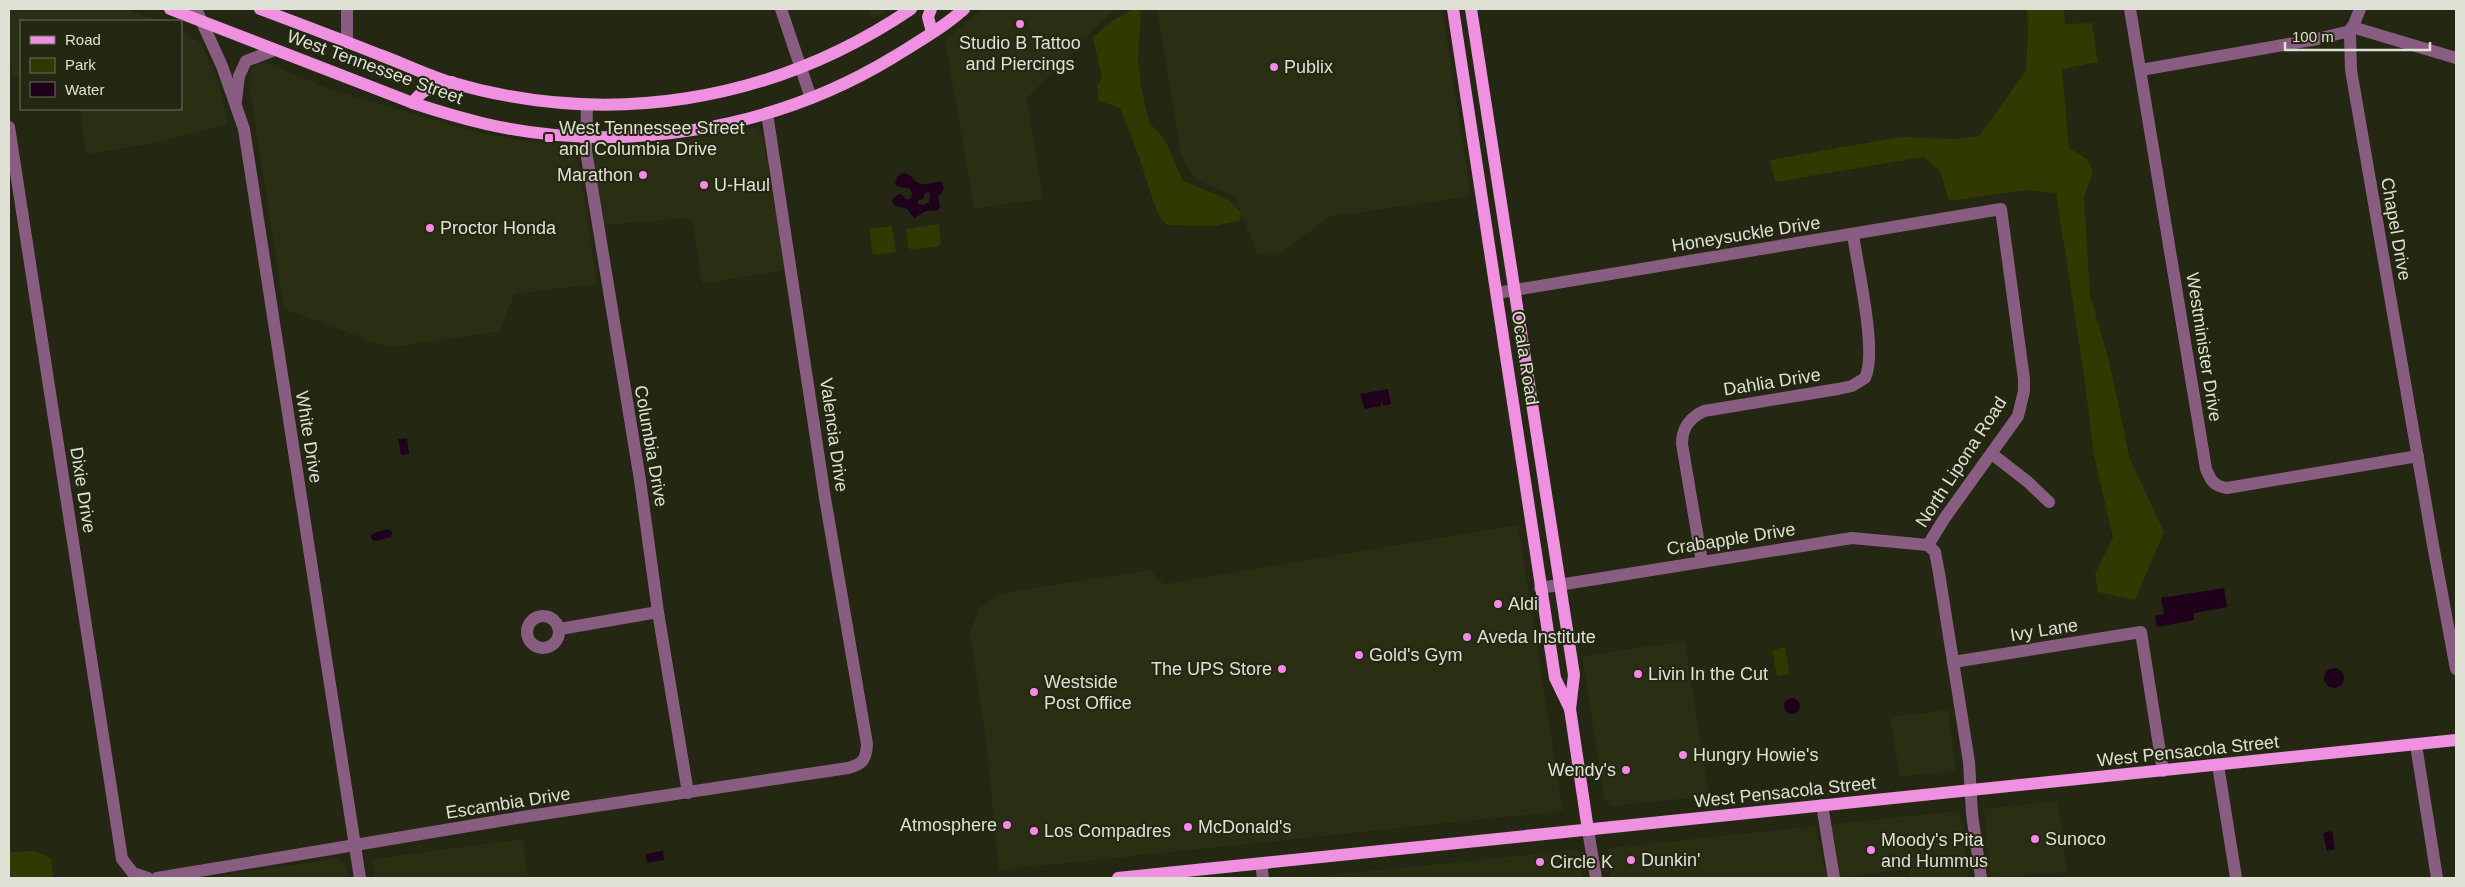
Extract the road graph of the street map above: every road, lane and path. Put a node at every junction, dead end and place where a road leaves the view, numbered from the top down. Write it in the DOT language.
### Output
graph roads {
  1 [pos="170,9"];
  2 [pos="260,9"];
  3 [pos="347,9"];
  4 [pos="781,9"];
  5 [pos="910,9"];
  6 [pos="931,9"];
  7 [pos="964,9"];
  8 [pos="1452,9"];
  9 [pos="1471,9"];
  10 [pos="2130,9"];
  11 [pos="2360,9"];
  12 [pos="198,15"];
  13 [pos="2351,29"];
  14 [pos="932,32"];
  15 [pos="347,42"];
  16 [pos="275,50"];
  17 [pos="2456,58"];
  18 [pos="800,68"];
  19 [pos="2141,70"];
  20 [pos="452,82"];
  21 [pos="810,98"];
  22 [pos="413,103"];
  23 [pos="236,104"];
  24 [pos="586,105"];
  25 [pos="767,113"];
  26 [pos="9,127"];
  27 [pos="586,135"];
  28 [pos="2001,209"];
  29 [pos="1853,234"];
  30 [pos="1515,291"];
  31 [pos="1497,293"];
  32 [pos="1992,454"];
  33 [pos="2418,456"];
  34 [pos="2049,502"];
  35 [pos="1928,545"];
  36 [pos="1702,562"];
  37 [pos="1560,585"];
  38 [pos="1540,588"];
  39 [pos="658,612"];
  40 [pos="560,629"];
  41 [pos="1953,662"];
  42 [pos="2456,669"];
  43 [pos="1570,709"];
  44 [pos="2456,740"];
  45 [pos="2416,745"];
  46 [pos="864,761"];
  47 [pos="2218,765"];
  48 [pos="2163,771"];
  49 [pos="1971,791"];
  50 [pos="688,793"];
  51 [pos="1822,806"];
  52 [pos="1588,830"];
  53 [pos="355,846"];
  54 [pos="1261,864"];
  55 [pos="148,878"];
  56 [pos="158,878"];
  57 [pos="360,878"];
  58 [pos="1118,878"];
  59 [pos="1263,878"];
  60 [pos="1596,878"];
  61 [pos="1834,878"];
  62 [pos="1981,878"];
  63 [pos="2236,878"];
  64 [pos="2437,878"];
  1 -- 12 [label="main road, West Tennessee Street"];
  2 -- 15 [label="main road, West Tennessee Street"];
  3 -- 15 [label="street"];
  4 -- 18 [label="street"];
  5 -- 18 [label="main road, West Tennessee Street"];
  6 -- 14 [label="main road"];
  7 -- 14 [label="main road, West Tennessee Street"];
  8 -- 31 [label="main road, Ocala Road"];
  9 -- 30 [label="main road, Ocala Road"];
  10 -- 19 [label="street, Westminister Drive"];
  11 -- 13 [label="street, Chapel Drive"];
  12 -- 16 [label="main road, West Tennessee Street"];
  12 -- 23 [label="street, White Drive"];
  13 -- 17 [label="street"];
  13 -- 19 [label="street"];
  13 -- 33 [label="street, Chapel Drive"];
  14 -- 21 [label="main road, West Tennessee Street"];
  15 -- 20 [label="main road, West Tennessee Street"];
  16 -- 22 [label="main road, West Tennessee Street"];
  16 -- 23 [label="street"];
  18 -- 21 [label="street"];
  18 -- 24 [label="main road, West Tennessee Street"];
  19 -- 33 [label="street, Westminister Drive"];
  20 -- 22 [label="main road"];
  20 -- 24 [label="main road, West Tennessee Street"];
  21 -- 25 [label="main road, West Tennessee Street"];
  22 -- 27 [label="main road, West Tennessee Street"];
  23 -- 53 [label="street, White Drive"];
  24 -- 27 [label="street, Columbia Drive"];
  25 -- 27 [label="main road, West Tennessee Street"];
  25 -- 46 [label="street, Valencia Drive"];
  26 -- 55 [label="street, Dixie Drive"];
  27 -- 39 [label="street, Columbia Drive"];
  28 -- 29 [label="street, Honeysuckle Drive"];
  28 -- 32 [label="street, North Lipona Road"];
  29 -- 30 [label="street, Honeysuckle Drive"];
  29 -- 36 [label="street, Dahlia Drive"];
  30 -- 31 [label="street, Honeysuckle Drive"];
  30 -- 37 [label="main road, Ocala Road"];
  31 -- 38 [label="main road, Ocala Road"];
  32 -- 34 [label="street"];
  32 -- 35 [label="street, North Lipona Road"];
  33 -- 42 [label="street, Chapel Drive"];
  35 -- 36 [label="street, Crabapple Drive"];
  35 -- 41 [label="street, North Lipona Road"];
  36 -- 37 [label="street, Crabapple Drive"];
  37 -- 38 [label="street, Crabapple Drive"];
  37 -- 43 [label="main road, Ocala Road"];
  38 -- 43 [label="main road, Ocala Road"];
  39 -- 40 [label="street"];
  39 -- 50 [label="street, Columbia Drive"];
  41 -- 48 [label="street, Ivy Lane"];
  41 -- 49 [label="street, North Lipona Road"];
  43 -- 52 [label="main road, Ocala Road"];
  44 -- 45 [label="main road, West Pensacola Street"];
  45 -- 47 [label="main road, West Pensacola Street"];
  45 -- 64 [label="street"];
  46 -- 50 [label="street, Escambia Drive"];
  47 -- 48 [label="main road, West Pensacola Street"];
  47 -- 63 [label="street"];
  48 -- 49 [label="main road, West Pensacola Street"];
  49 -- 51 [label="main road, West Pensacola Street"];
  49 -- 62 [label="street, North Lipona Road"];
  50 -- 53 [label="street, Escambia Drive"];
  51 -- 52 [label="main road, West Pensacola Street"];
  51 -- 61 [label="street"];
  52 -- 54 [label="main road, West Pensacola Street"];
  52 -- 60 [label="street"];
  53 -- 56 [label="street, Escambia Drive"];
  53 -- 57 [label="street, White Drive"];
  54 -- 58 [label="main road, West Pensacola Street"];
  54 -- 59 [label="street"];
}
